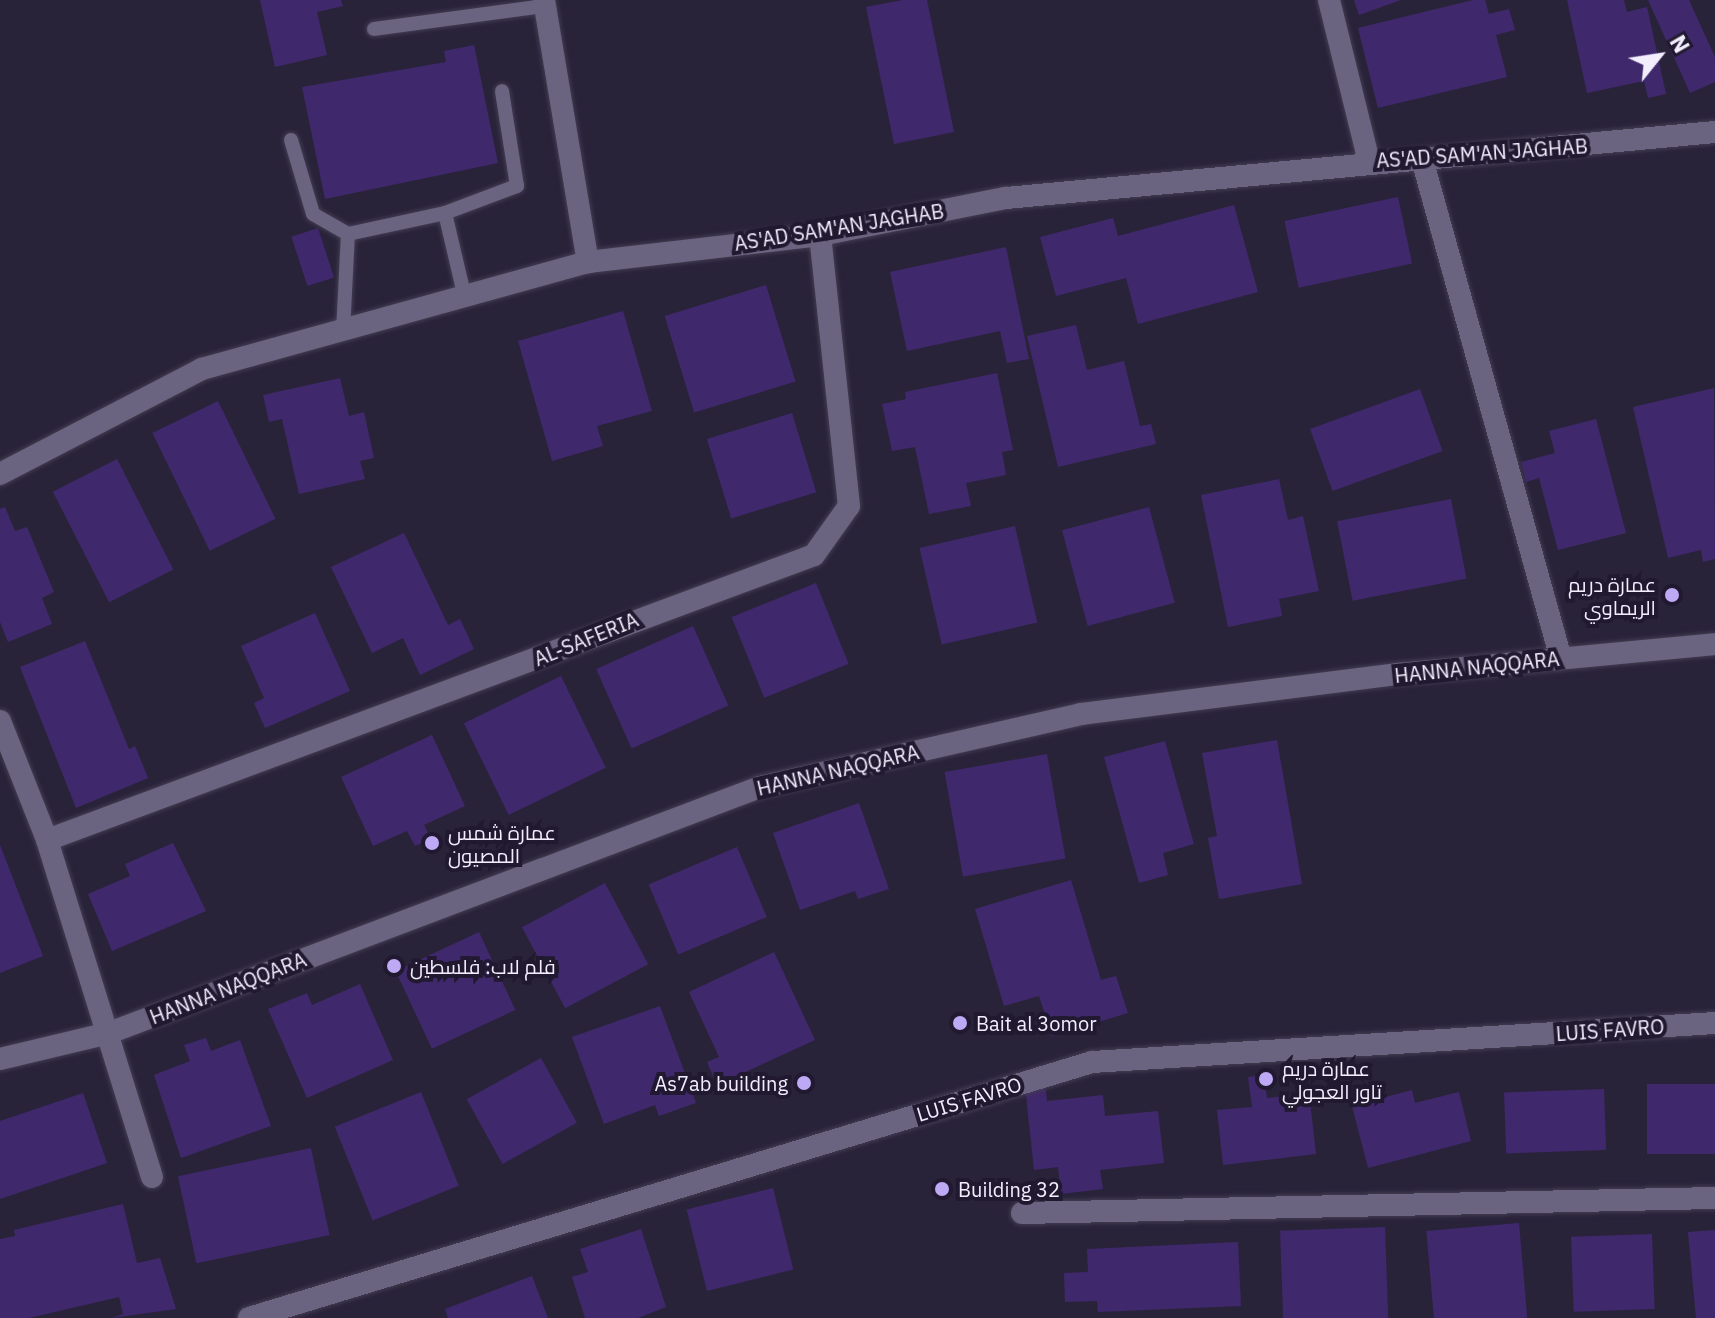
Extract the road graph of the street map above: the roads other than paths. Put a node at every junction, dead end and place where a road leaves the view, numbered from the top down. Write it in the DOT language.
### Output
graph roads {
  1 [pos="1329,0"];
  2 [pos="544,3"];
  3 [pos="374,29"];
  4 [pos="502,91"];
  5 [pos="1715,132"];
  6 [pos="291,140"];
  7 [pos="1422,159"];
  8 [pos="1369,162"];
  9 [pos="445,213"];
  10 [pos="348,234"];
  11 [pos="820,235"];
  12 [pos="588,262"];
  13 [pos="465,298"];
  14 [pos="343,332"];
  15 [pos="0,474"];
  16 [pos="1715,644"];
  17 [pos="1561,659"];
  18 [pos="0,721"];
  19 [pos="47,840"];
  20 [pos="1715,1023"];
  21 [pos="109,1033"];
  22 [pos="0,1059"];
  23 [pos="152,1177"];
  24 [pos="1715,1198"];
  25 [pos="1022,1213"];
  26 [pos="249,1318"];
  1 -- 8 [label="street"];
  2 -- 3 [label="lane"];
  2 -- 12 [label="street"];
  4 -- 9 [label="lane"];
  5 -- 7 [label="street, AS'AD SAM'AN JAGHAB"];
  6 -- 10 [label="lane"];
  7 -- 8 [label="street, AS'AD SAM'AN JAGHAB"];
  7 -- 17 [label="street"];
  8 -- 11 [label="street, AS'AD SAM'AN JAGHAB"];
  9 -- 10 [label="lane"];
  9 -- 13 [label="lane"];
  10 -- 14 [label="lane"];
  11 -- 12 [label="street, AS'AD SAM'AN JAGHAB"];
  11 -- 19 [label="street, AL-SAFERIA"];
  12 -- 13 [label="street, AS'AD SAM'AN JAGHAB"];
  13 -- 14 [label="street, AS'AD SAM'AN JAGHAB"];
  14 -- 15 [label="street, AS'AD SAM'AN JAGHAB"];
  16 -- 17 [label="street, HANNA NAQQARA"];
  17 -- 21 [label="street, HANNA NAQQARA"];
  18 -- 19 [label="street"];
  19 -- 21 [label="street"];
  20 -- 26 [label="street, LUIS FAVRO"];
  21 -- 22 [label="street, HANNA NAQQARA"];
  21 -- 23 [label="street"];
  24 -- 25 [label="street"];
}
